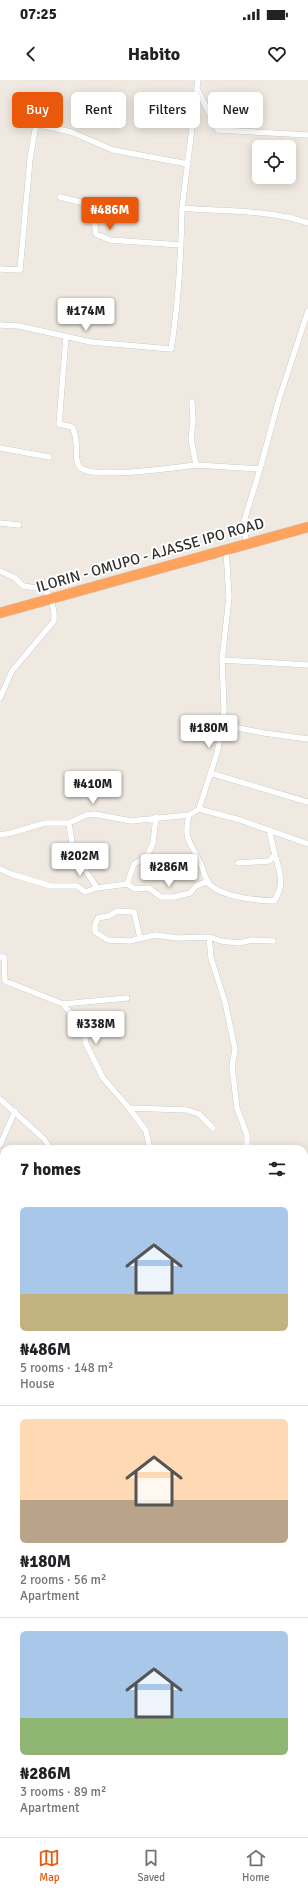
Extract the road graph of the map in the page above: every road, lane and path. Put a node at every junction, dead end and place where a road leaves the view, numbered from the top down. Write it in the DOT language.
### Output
graph roads {
  1 [pos="198,80"];
  2 [pos="197,89"];
  3 [pos="308,135"];
  4 [pos="188,164"];
  5 [pos="60,197"];
  6 [pos="182,208"];
  7 [pos="308,223"];
  8 [pos="182,245"];
  9 [pos="0,269"];
  10 [pos="308,312"];
  11 [pos="0,325"];
  12 [pos="66,337"];
  13 [pos="192,402"];
  14 [pos="0,448"];
  15 [pos="49,457"];
  16 [pos="196,465"];
  17 [pos="260,469"];
  18 [pos="0,523"];
  19 [pos="19,525"];
  20 [pos="308,527"];
  21 [pos="247,543"];
  22 [pos="226,550"];
  23 [pos="0,571"];
  24 [pos="51,598"];
  25 [pos="0,613"];
  26 [pos="222,660"];
  27 [pos="308,665"];
  28 [pos="0,698"];
  29 [pos="223,725"];
  30 [pos="308,739"];
  31 [pos="210,773"];
  32 [pos="308,802"];
  33 [pos="198,809"];
  34 [pos="190,815"];
  35 [pos="156,817"];
  36 [pos="69,823"];
  37 [pos="269,830"];
  38 [pos="0,835"];
  39 [pos="308,844"];
  40 [pos="274,855"];
  41 [pos="238,863"];
  42 [pos="0,869"];
  43 [pos="208,882"];
  44 [pos="127,884"];
  45 [pos="97,888"];
  46 [pos="209,937"];
  47 [pos="140,938"];
  48 [pos="273,941"];
  49 [pos="0,958"];
  50 [pos="127,998"];
  51 [pos="63,1004"];
  52 [pos="0,1099"];
  53 [pos="129,1108"];
  54 [pos="15,1111"];
  55 [pos="213,1128"];
  56 [pos="0,1145"];
  57 [pos="48,1145"];
  58 [pos="149,1145"];
  59 [pos="247,1145"];
  1 -- 2 [label="street"];
  2 -- 3 [label="street"];
  2 -- 4 [label="street"];
  4 -- 6 [label="street"];
  4 -- 9 [label="street"];
  5 -- 8 [label="street"];
  6 -- 7 [label="street"];
  6 -- 8 [label="street"];
  8 -- 12 [label="street"];
  10 -- 17 [label="street"];
  11 -- 12 [label="street"];
  12 -- 16 [label="street"];
  13 -- 16 [label="street"];
  14 -- 15 [label="street"];
  16 -- 17 [label="street"];
  17 -- 21 [label="street"];
  18 -- 19 [label="street"];
  20 -- 21 [label="highway, ILORIN - OMUPO - AJASSE IPO ROAD"];
  21 -- 22 [label="highway, ILORIN - OMUPO - AJASSE IPO ROAD"];
  22 -- 24 [label="highway, ILORIN - OMUPO - AJASSE IPO ROAD"];
  22 -- 26 [label="street"];
  23 -- 24 [label="street"];
  24 -- 25 [label="highway, ILORIN - OMUPO - AJASSE IPO ROAD"];
  24 -- 28 [label="street"];
  26 -- 27 [label="street"];
  26 -- 29 [label="street"];
  29 -- 30 [label="street"];
  29 -- 31 [label="street"];
  31 -- 32 [label="street"];
  31 -- 33 [label="street"];
  33 -- 34 [label="street"];
  33 -- 37 [label="street"];
  34 -- 35 [label="street"];
  34 -- 43 [label="street"];
  35 -- 36 [label="street"];
  35 -- 44 [label="street"];
  36 -- 38 [label="street"];
  36 -- 45 [label="street"];
  37 -- 39 [label="street"];
  37 -- 40 [label="street"];
  40 -- 41 [label="street"];
  40 -- 43 [label="street"];
  42 -- 45 [label="street"];
  43 -- 44 [label="street"];
  44 -- 45 [label="street"];
  46 -- 47 [label="street"];
  46 -- 48 [label="street"];
  46 -- 59 [label="street"];
  47 -- 47 [label="street"];
  49 -- 51 [label="street"];
  50 -- 51 [label="street"];
  51 -- 53 [label="street"];
  52 -- 54 [label="street"];
  53 -- 55 [label="street"];
  53 -- 58 [label="street"];
  54 -- 56 [label="street"];
  54 -- 57 [label="street"];
}
